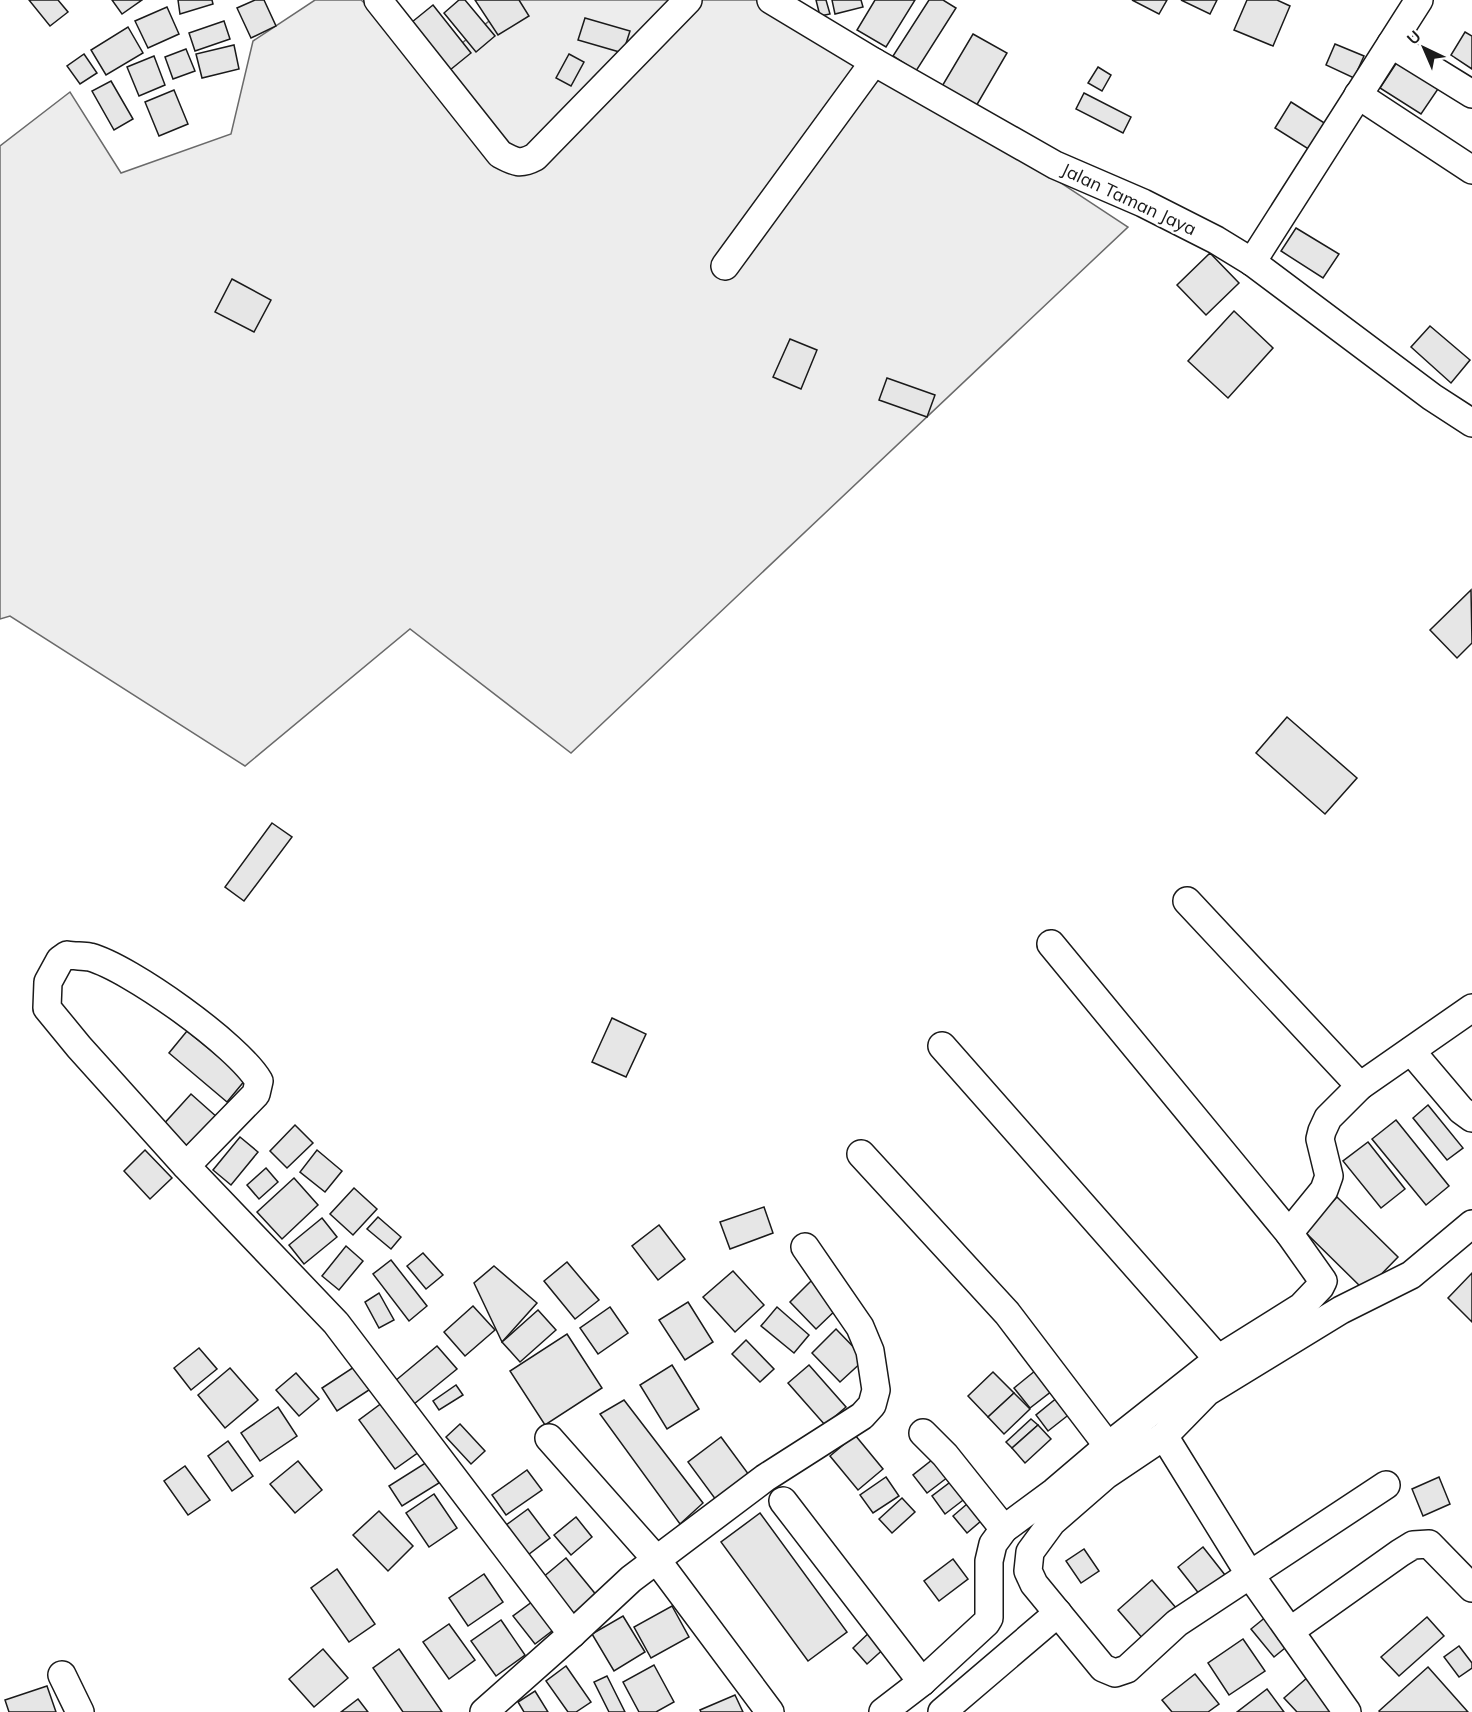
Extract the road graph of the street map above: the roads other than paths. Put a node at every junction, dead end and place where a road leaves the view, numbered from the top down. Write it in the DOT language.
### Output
graph roads {
  1 [pos="378,0"];
  2 [pos="688,0"];
  3 [pos="771,0"];
  4 [pos="1419,0"];
  5 [pos="1391,44"];
  6 [pos="874,62"];
  7 [pos="1472,94"];
  8 [pos="1358,95"];
  9 [pos="1472,170"];
  10 [pos="1252,262"];
  11 [pos="724,266"];
  12 [pos="1472,423"];
  13 [pos="1186,901"];
  14 [pos="1051,944"];
  15 [pos="1472,1008"];
  16 [pos="942,1046"];
  17 [pos="1411,1051"];
  18 [pos="1360,1086"];
  19 [pos="1472,1118"];
  20 [pos="861,1154"];
  21 [pos="186,1166"];
  22 [pos="1472,1224"];
  23 [pos="1289,1233"];
  24 [pos="805,1247"];
  25 [pos="1218,1359"];
  26 [pos="923,1433"];
  27 [pos="1164,1436"];
  28 [pos="549,1438"];
  29 [pos="1108,1446"];
  30 [pos="1386,1485"];
  31 [pos="783,1501"];
  32 [pos="1004,1529"];
  33 [pos="656,1559"];
  34 [pos="1250,1575"];
  35 [pos="1472,1588"];
  36 [pos="1058,1613"];
  37 [pos="1290,1631"];
  38 [pos="572,1634"];
  39 [pos="62,1675"];
  40 [pos="922,1682"];
  41 [pos="80,1712"];
  42 [pos="484,1712"];
  43 [pos="770,1712"];
  44 [pos="883,1712"];
  45 [pos="942,1712"];
  46 [pos="1347,1712"];
  1 -- 2 [label="street"];
  3 -- 6 [label="street, Jalan Taman Jaya"];
  4 -- 5 [label="street"];
  5 -- 7 [label="street"];
  5 -- 8 [label="street"];
  6 -- 10 [label="street, Jalan Taman Jaya"];
  6 -- 11 [label="street"];
  8 -- 9 [label="street"];
  8 -- 10 [label="street"];
  10 -- 12 [label="street, Jalan Taman Jaya"];
  13 -- 18 [label="street"];
  14 -- 23 [label="street"];
  15 -- 17 [label="street"];
  16 -- 25 [label="street"];
  17 -- 18 [label="street"];
  17 -- 19 [label="street"];
  18 -- 23 [label="street"];
  20 -- 29 [label="street"];
  21 -- 21 [label="street"];
  21 -- 38 [label="street"];
  22 -- 27 [label="street"];
  23 -- 25 [label="street"];
  24 -- 33 [label="street"];
  25 -- 29 [label="street"];
  26 -- 32 [label="street"];
  27 -- 34 [label="street"];
  27 -- 36 [label="street"];
  28 -- 33 [label="street"];
  29 -- 32 [label="street"];
  30 -- 34 [label="street"];
  31 -- 40 [label="street"];
  32 -- 40 [label="street"];
  33 -- 38 [label="street"];
  33 -- 43 [label="street"];
  34 -- 36 [label="street"];
  34 -- 37 [label="street"];
  35 -- 37 [label="street"];
  36 -- 45 [label="street"];
  37 -- 46 [label="street"];
  38 -- 42 [label="street"];
  39 -- 41 [label="street"];
  40 -- 44 [label="street"];
}
